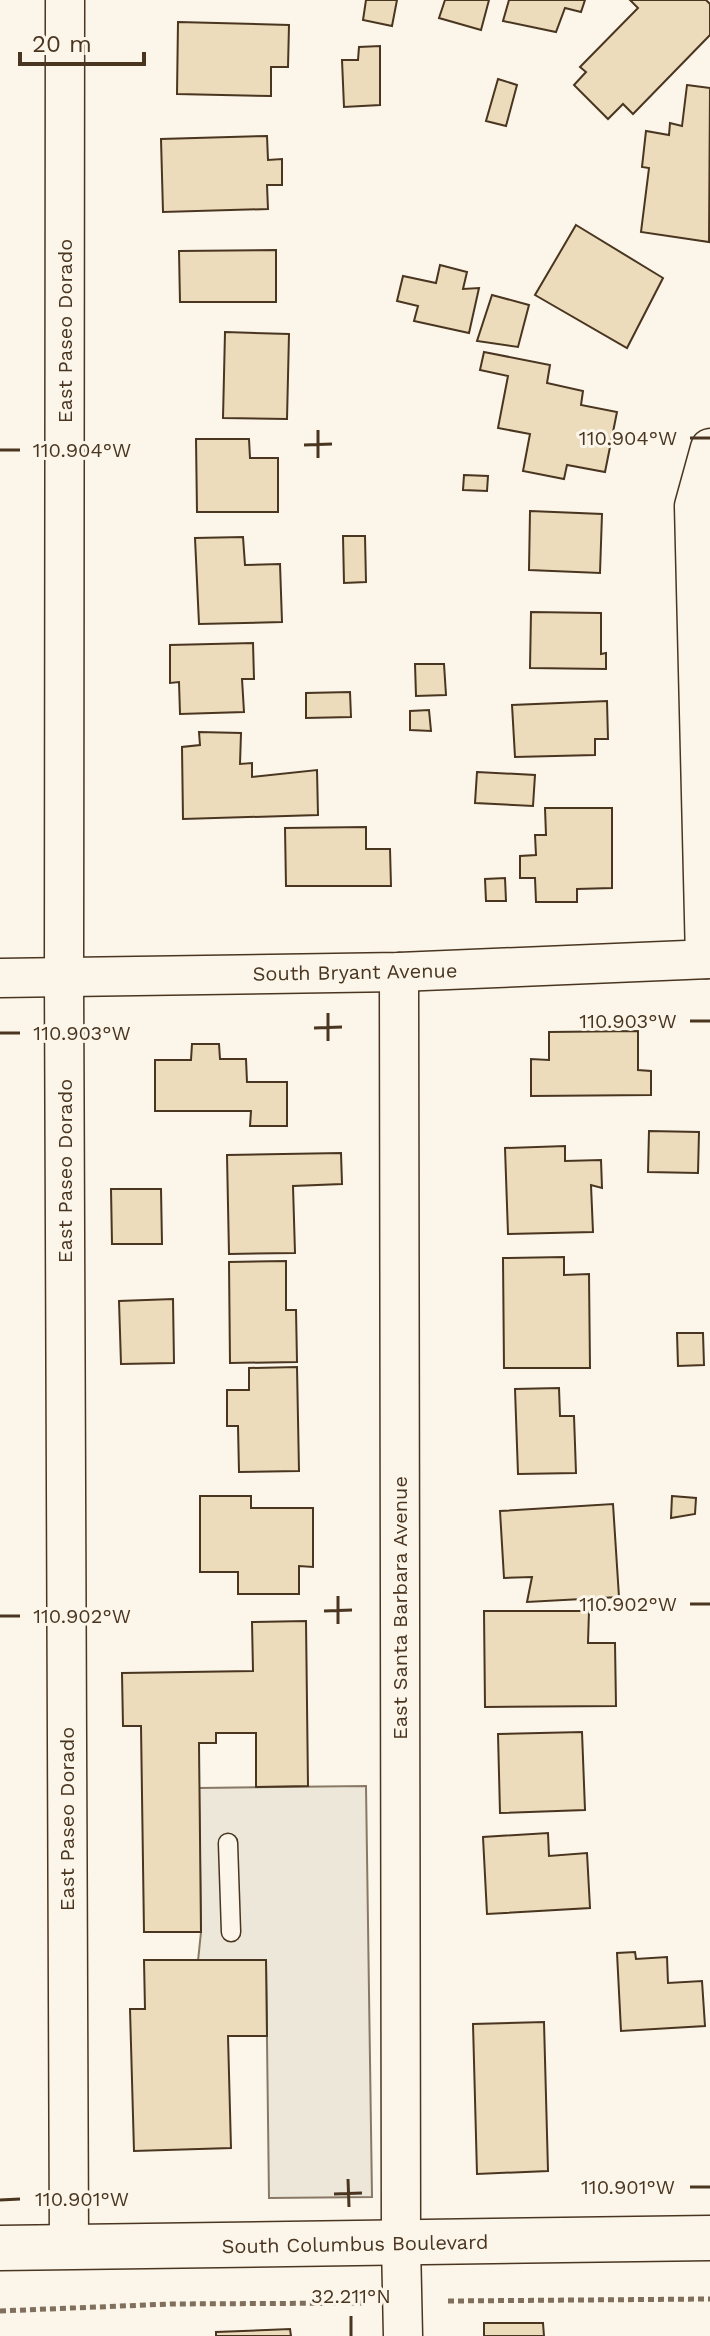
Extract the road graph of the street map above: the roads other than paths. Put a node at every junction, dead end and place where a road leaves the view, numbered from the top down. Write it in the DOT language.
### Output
graph roads {
  1 [pos="65,0"];
  2 [pos="710,448"];
  3 [pos="707,959"];
  4 [pos="399,972"];
  5 [pos="64,977"];
  6 [pos="0,978"];
  7 [pos="228,1843"];
  8 [pos="231,1932"];
  9 [pos="710,2238"];
  10 [pos="401,2244"];
  11 [pos="69,2247"];
  12 [pos="0,2248"];
  13 [pos="403,2336"];
  1 -- 5 [label="street, East Paseo Dorado"];
  2 -- 3 [label="street"];
  3 -- 4 [label="street, South Bryant Avenue"];
  4 -- 5 [label="street, South Bryant Avenue"];
  4 -- 10 [label="street, East Santa Barbara Avenue"];
  5 -- 6 [label="street, South Bryant Avenue"];
  5 -- 11 [label="street, East Paseo Dorado"];
  7 -- 8 [label="lane"];
  9 -- 10 [label="street, South Columbus Boulevard"];
  10 -- 11 [label="street, South Columbus Boulevard"];
  10 -- 13 [label="street, East Santa Barbara Avenue"];
  11 -- 12 [label="street, South Columbus Boulevard"];
}
